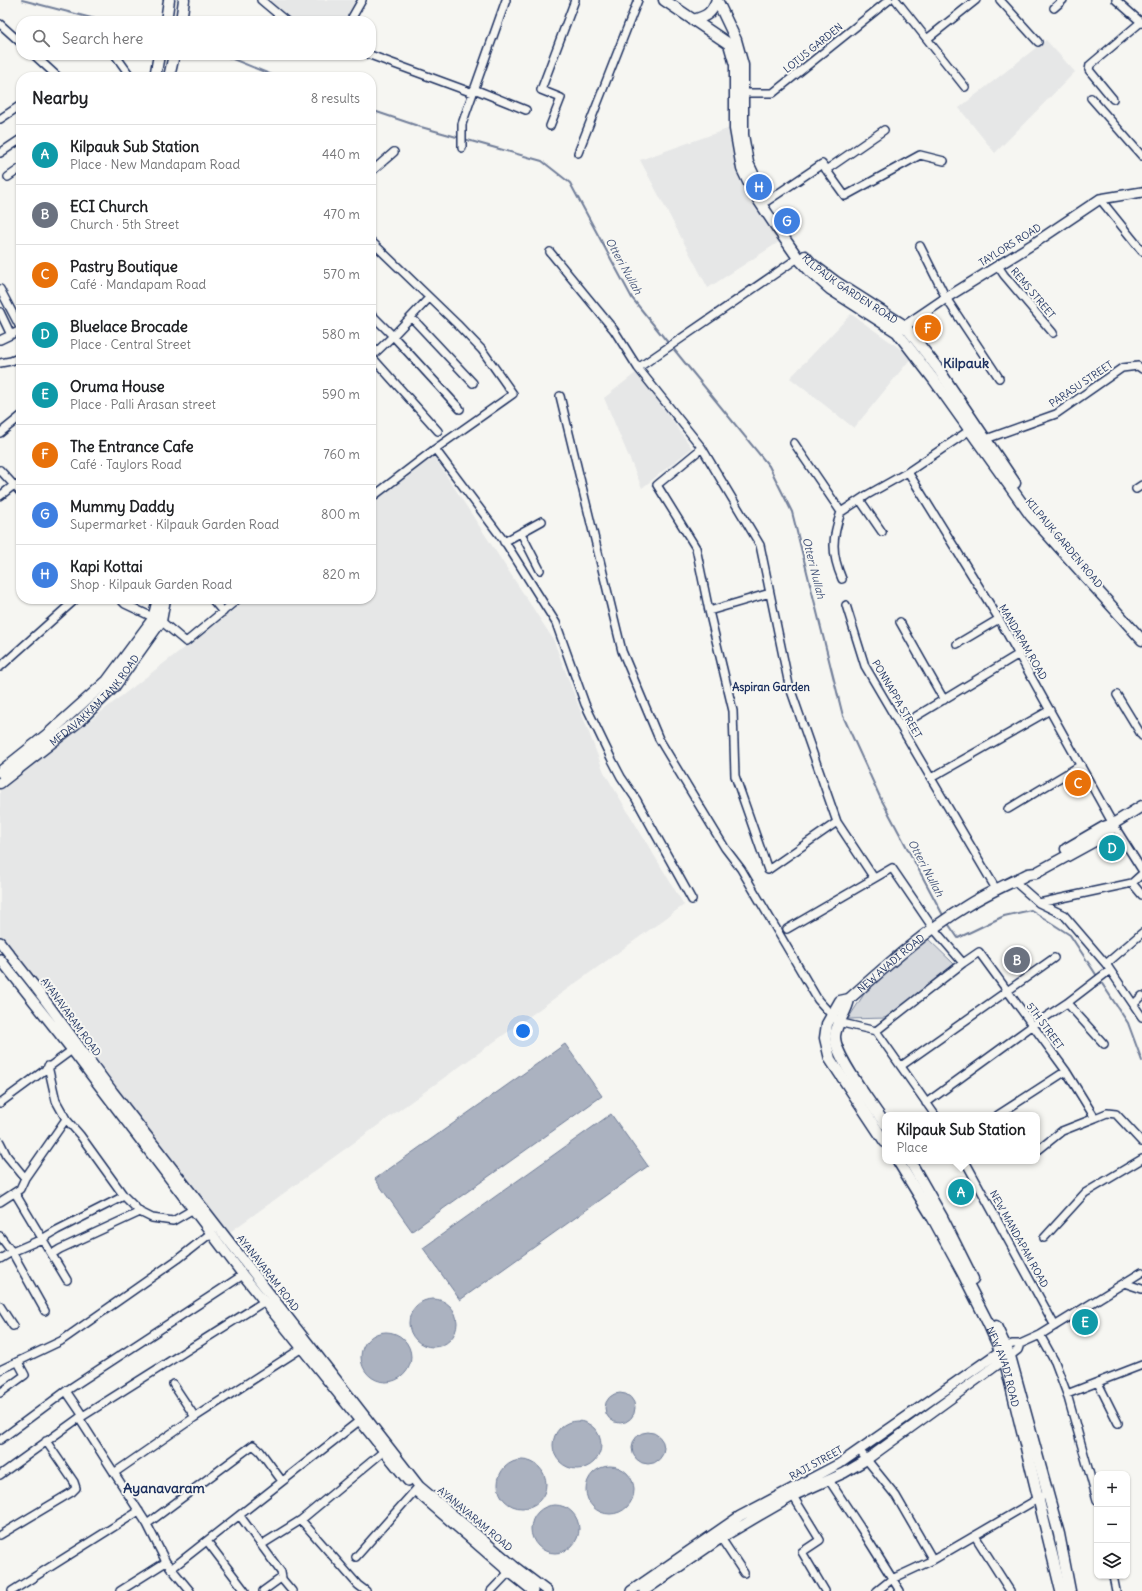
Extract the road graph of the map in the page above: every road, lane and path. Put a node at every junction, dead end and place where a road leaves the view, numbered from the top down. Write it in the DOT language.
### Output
graph roads {
  1 [pos="184,0"];
  2 [pos="261,0"];
  3 [pos="362,0"];
  4 [pos="506,0"];
  5 [pos="575,0"];
  6 [pos="638,0"];
  7 [pos="664,0"];
  8 [pos="717,0"];
  9 [pos="889,0"];
  10 [pos="896,0"];
  11 [pos="976,0"];
  12 [pos="1000,0"];
  13 [pos="1063,0"];
  14 [pos="1116,0"];
  15 [pos="169,4"];
  16 [pos="1054,8"];
  17 [pos="167,16"];
  18 [pos="182,16"];
  19 [pos="280,16"];
  20 [pos="353,16"];
  21 [pos="692,20"];
  22 [pos="1142,23"];
  23 [pos="0,24"];
  24 [pos="16,38"];
  25 [pos="927,39"];
  26 [pos="1038,42"];
  27 [pos="376,57"];
  28 [pos="39,60"];
  29 [pos="119,60"];
  30 [pos="159,60"];
  31 [pos="173,60"];
  32 [pos="53,72"];
  33 [pos="127,72"];
  34 [pos="156,72"];
  35 [pos="170,72"];
  36 [pos="965,87"];
  37 [pos="474,91"];
  38 [pos="743,94"];
  39 [pos="1091,98"];
  40 [pos="1113,99"];
  41 [pos="16,108"];
  42 [pos="526,110"];
  43 [pos="0,118"];
  44 [pos="550,126"];
  45 [pos="884,130"];
  46 [pos="16,142"];
  47 [pos="462,148"];
  48 [pos="394,152"];
  49 [pos="0,153"];
  50 [pos="578,153"];
  51 [pos="1142,156"];
  52 [pos="944,161"];
  53 [pos="376,168"];
  54 [pos="826,170"];
  55 [pos="16,171"];
  56 [pos="8,177"];
  57 [pos="1142,192"];
  58 [pos="1100,199"];
  59 [pos="767,201"];
  60 [pos="376,246"];
  61 [pos="920,246"];
  62 [pos="1142,251"];
  63 [pos="550,252"];
  64 [pos="798,258"];
  65 [pos="998,266"];
  66 [pos="0,289"];
  67 [pos="429,298"];
  68 [pos="946,298"];
  69 [pos="0,312"];
  70 [pos="411,318"];
  71 [pos="376,319"];
  72 [pos="16,320"];
  73 [pos="906,326"];
  74 [pos="16,332"];
  75 [pos="897,332"];
  76 [pos="1053,333"];
  77 [pos="11,335"];
  78 [pos="393,336"];
  79 [pos="0,340"];
  80 [pos="376,352"];
  81 [pos="16,358"];
  82 [pos="0,363"];
  83 [pos="376,363"];
  84 [pos="638,368"];
  85 [pos="1142,369"];
  86 [pos="999,378"];
  87 [pos="473,383"];
  88 [pos="560,396"];
  89 [pos="460,409"];
  90 [pos="16,420"];
  91 [pos="970,430"];
  92 [pos="438,431"];
  93 [pos="0,433"];
  94 [pos="986,439"];
  95 [pos="794,443"];
  96 [pos="702,448"];
  97 [pos="435,449"];
  98 [pos="0,470"];
  99 [pos="908,472"];
  100 [pos="14,485"];
  101 [pos="376,494"];
  102 [pos="0,496"];
  103 [pos="860,500"];
  104 [pos="841,512"];
  105 [pos="542,521"];
  106 [pos="882,532"];
  107 [pos="521,533"];
  108 [pos="504,542"];
  109 [pos="540,570"];
  110 [pos="842,578"];
  111 [pos="770,593"];
  112 [pos="70,604"];
  113 [pos="125,604"];
  114 [pos="158,604"];
  115 [pos="163,604"];
  116 [pos="216,604"];
  117 [pos="232,604"];
  118 [pos="846,604"];
  119 [pos="709,611"];
  120 [pos="223,612"];
  121 [pos="999,619"];
  122 [pos="157,620"];
  123 [pos="900,622"];
  124 [pos="1142,631"];
  125 [pos="1142,640"];
  126 [pos="957,644"];
  127 [pos="1018,654"];
  128 [pos="0,668"];
  129 [pos="1117,695"];
  130 [pos="944,700"];
  131 [pos="1050,710"];
  132 [pos="900,726"];
  133 [pos="1142,736"];
  134 [pos="1081,765"];
  135 [pos="0,772"];
  136 [pos="931,778"];
  137 [pos="0,783"];
  138 [pos="1142,806"];
  139 [pos="1008,809"];
  140 [pos="837,822"];
  141 [pos="1113,824"];
  142 [pos="1142,870"];
  143 [pos="1142,874"];
  144 [pos="874,878"];
  145 [pos="1014,881"];
  146 [pos="1132,883"];
  147 [pos="996,889"];
  148 [pos="1142,895"];
  149 [pos="692,900"];
  150 [pos="1039,903"];
  151 [pos="937,925"];
  152 [pos="787,929"];
  153 [pos="1142,933"];
  154 [pos="0,942"];
  155 [pos="1054,958"];
  156 [pos="0,959"];
  157 [pos="963,963"];
  158 [pos="1107,969"];
  159 [pos="1006,990"];
  160 [pos="1142,996"];
  161 [pos="1067,1004"];
  162 [pos="1134,1004"];
  163 [pos="1142,1017"];
  164 [pos="835,1018"];
  165 [pos="1032,1026"];
  166 [pos="876,1031"];
  167 [pos="1104,1044"];
  168 [pos="72,1050"];
  169 [pos="48,1066"];
  170 [pos="901,1066"];
  171 [pos="1066,1071"];
  172 [pos="0,1103"];
  173 [pos="926,1103"];
  174 [pos="933,1112"];
  175 [pos="1003,1112"];
  176 [pos="1095,1118"];
  177 [pos="66,1119"];
  178 [pos="882,1120"];
  179 [pos="882,1137"];
  180 [pos="0,1142"];
  181 [pos="1142,1142"];
  182 [pos="1040,1149"];
  183 [pos="1142,1159"];
  184 [pos="900,1164"];
  185 [pos="912,1164"];
  186 [pos="967,1164"];
  187 [pos="25,1178"];
  188 [pos="15,1193"];
  189 [pos="124,1196"];
  190 [pos="0,1202"];
  191 [pos="196,1207"];
  192 [pos="140,1212"];
  193 [pos="211,1233"];
  194 [pos="0,1236"];
  195 [pos="1044,1238"];
  196 [pos="42,1239"];
  197 [pos="12,1252"];
  198 [pos="52,1254"];
  199 [pos="0,1259"];
  200 [pos="1142,1272"];
  201 [pos="243,1275"];
  202 [pos="67,1280"];
  203 [pos="1124,1283"];
  204 [pos="1142,1289"];
  205 [pos="265,1301"];
  206 [pos="0,1306"];
  207 [pos="45,1311"];
  208 [pos="13,1326"];
  209 [pos="1055,1326"];
  210 [pos="1040,1335"];
  211 [pos="302,1348"];
  212 [pos="1005,1354"];
  213 [pos="18,1362"];
  214 [pos="1142,1365"];
  215 [pos="0,1370"];
  216 [pos="1098,1383"];
  217 [pos="173,1384"];
  218 [pos="66,1391"];
  219 [pos="0,1393"];
  220 [pos="1067,1394"];
  221 [pos="932,1399"];
  222 [pos="938,1408"];
  223 [pos="81,1417"];
  224 [pos="196,1417"];
  225 [pos="359,1422"];
  226 [pos="1118,1423"];
  227 [pos="0,1440"];
  228 [pos="46,1441"];
  229 [pos="859,1450"];
  230 [pos="384,1451"];
  231 [pos="866,1460"];
  232 [pos="114,1473"];
  233 [pos="0,1475"];
  234 [pos="830,1480"];
  235 [pos="282,1481"];
  236 [pos="417,1488"];
  237 [pos="1094,1489"];
  238 [pos="1048,1493"];
  239 [pos="793,1496"];
  240 [pos="1038,1498"];
  241 [pos="139,1511"];
  242 [pos="240,1516"];
  243 [pos="301,1520"];
  244 [pos="147,1524"];
  245 [pos="0,1535"];
  246 [pos="719,1535"];
  247 [pos="975,1536"];
  248 [pos="207,1541"];
  249 [pos="261,1545"];
  250 [pos="356,1557"];
  251 [pos="933,1560"];
  252 [pos="166,1562"];
  253 [pos="171,1569"];
  254 [pos="512,1569"];
  255 [pos="744,1574"];
  256 [pos="282,1578"];
  257 [pos="892,1579"];
  258 [pos="1114,1579"];
  259 [pos="12,1591"];
  260 [pos="120,1591"];
  261 [pos="190,1591"];
  262 [pos="244,1591"];
  263 [pos="263,1591"];
  264 [pos="292,1591"];
  265 [pos="366,1591"];
  266 [pos="491,1591"];
  267 [pos="533,1591"];
  268 [pos="547,1591"];
  269 [pos="631,1591"];
  270 [pos="644,1591"];
  271 [pos="826,1591"];
  272 [pos="877,1591"];
  273 [pos="900,1591"];
  274 [pos="1010,1591"];
  275 [pos="1061,1591"];
  276 [pos="1070,1591"];
  277 [pos="1116,1591"];
  1 -- 18 [label="main road"];
  2 -- 19 [label="street"];
  3 -- 20 [label="street"];
  4 -- 37 [label="street"];
  5 -- 44 [label="street"];
  6 -- 50 [label="street"];
  7 -- 21 [label="main road"];
  8 -- 21 [label="main road, KILPAUK GARDEN ROAD"];
  8 -- 38 [label="main road, KILPAUK GARDEN ROAD"];
  9 -- 38 [label="street, LOTUS GARDEN"];
  10 -- 25 [label="street"];
  11 -- 25 [label="street"];
  12 -- 26 [label="street"];
  13 -- 16 [label="street"];
  14 -- 22 [label="street"];
  15 -- 17 [label="main road"];
  21 -- 64 [label="main road, KILPAUK GARDEN ROAD"];
  22 -- 40 [label="street"];
  23 -- 24 [label="street"];
  25 -- 36 [label="street"];
  27 -- 37 [label="street"];
  28 -- 32 [label="street"];
  29 -- 33 [label="street"];
  30 -- 34 [label="main road"];
  31 -- 35 [label="main road"];
  37 -- 42 [label="street"];
  37 -- 47 [label="street"];
  38 -- 59 [label="main road, KILPAUK GARDEN ROAD"];
  39 -- 51 [label="street"];
  41 -- 43 [label="street"];
  45 -- 54 [label="street"];
  46 -- 49 [label="street"];
  48 -- 53 [label="street"];
  52 -- 54 [label="street"];
  54 -- 59 [label="street"];
  55 -- 56 [label="street"];
  57 -- 58 [label="street, TAYLORS ROAD"];
  58 -- 62 [label="street"];
  58 -- 65 [label="street, TAYLORS ROAD"];
  59 -- 73 [label="main road, KILPAUK GARDEN ROAD"];
  60 -- 67 [label="street"];
  61 -- 68 [label="street"];
  63 -- 84 [label="street"];
  64 -- 75 [label="main road, KILPAUK GARDEN ROAD"];
  64 -- 84 [label="street"];
  65 -- 68 [label="street, TAYLORS ROAD"];
  65 -- 76 [label="street, REMS STREET"];
  66 -- 72 [label="street"];
  67 -- 70 [label="street"];
  67 -- 97 [label="street"];
  68 -- 73 [label="street, TAYLORS ROAD"];
  68 -- 86 [label="street"];
  69 -- 77 [label="street"];
  70 -- 78 [label="street"];
  70 -- 87 [label="street"];
  71 -- 78 [label="street"];
  73 -- 75 [label="street, TAYLORS ROAD"];
  73 -- 94 [label="main road, KILPAUK GARDEN ROAD"];
  74 -- 77 [label="street"];
  75 -- 91 [label="main road, KILPAUK GARDEN ROAD"];
  77 -- 79 [label="street"];
  78 -- 80 [label="street"];
  78 -- 89 [label="street"];
  81 -- 82 [label="street"];
  83 -- 92 [label="street"];
  84 -- 96 [label="street"];
  85 -- 94 [label="street, PARASU STREET"];
  88 -- 164 [label="street"];
  90 -- 93 [label="street"];
  91 -- 99 [label="street"];
  91 -- 125 [label="main road, KILPAUK GARDEN ROAD"];
  94 -- 124 [label="main road, KILPAUK GARDEN ROAD"];
  95 -- 104 [label="street"];
  96 -- 111 [label="street"];
  96 -- 119 [label="street"];
  97 -- 101 [label="street"];
  97 -- 108 [label="street"];
  98 -- 100 [label="street"];
  99 -- 103 [label="street"];
  99 -- 121 [label="street, MANDAPAM ROAD"];
  100 -- 102 [label="street"];
  103 -- 104 [label="street"];
  103 -- 106 [label="street"];
  104 -- 110 [label="street"];
  105 -- 107 [label="street"];
  107 -- 108 [label="street"];
  107 -- 109 [label="street"];
  108 -- 149 [label="street"];
  111 -- 119 [label="street"];
  111 -- 140 [label="street"];
  112 -- 128 [label="street"];
  113 -- 122 [label="street"];
  114 -- 122 [label="main road, MEDAVAKKAM TANK ROAD"];
  115 -- 122 [label="main road, MEDAVAKKAM TANK ROAD"];
  116 -- 120 [label="street"];
  117 -- 120 [label="street"];
  118 -- 132 [label="street, PONNAPPA STREET"];
  119 -- 140 [label="street"];
  120 -- 122 [label="street"];
  121 -- 126 [label="street"];
  121 -- 127 [label="street, MANDAPAM ROAD"];
  122 -- 135 [label="main road, MEDAVAKKAM TANK ROAD"];
  122 -- 137 [label="main road, MEDAVAKKAM TANK ROAD"];
  123 -- 130 [label="street"];
  127 -- 130 [label="street"];
  127 -- 131 [label="street, MANDAPAM ROAD"];
  129 -- 133 [label="street"];
  130 -- 132 [label="street"];
  131 -- 134 [label="street, MANDAPAM ROAD"];
  131 -- 136 [label="street"];
  132 -- 136 [label="street, PONNAPPA STREET"];
  134 -- 139 [label="street"];
  134 -- 141 [label="street, MANDAPAM ROAD"];
  136 -- 147 [label="street, PONNAPPA STREET"];
  138 -- 141 [label="main road, NEW AVADI ROAD"];
  140 -- 144 [label="street"];
  141 -- 142 [label="street, MANDAPAM ROAD"];
  141 -- 145 [label="main road, NEW AVADI ROAD"];
  143 -- 146 [label="street"];
  144 -- 151 [label="street"];
  144 -- 152 [label="street"];
  145 -- 147 [label="main road, NEW AVADI ROAD"];
  145 -- 150 [label="street"];
  146 -- 148 [label="street"];
  146 -- 150 [label="street"];
  147 -- 151 [label="main road, NEW AVADI ROAD"];
  150 -- 158 [label="street"];
  151 -- 157 [label="street"];
  151 -- 164 [label="main road, NEW AVADI ROAD"];
  153 -- 158 [label="street"];
  154 -- 191 [label="street, AYANAVARAM ROAD"];
  155 -- 159 [label="street"];
  156 -- 168 [label="street, AYANAVARAM ROAD"];
  157 -- 159 [label="street, 5TH STREET"];
  157 -- 166 [label="street"];
  158 -- 161 [label="street"];
  158 -- 162 [label="street"];
  159 -- 165 [label="street, 5TH STREET"];
  159 -- 170 [label="street"];
  160 -- 162 [label="street"];
  161 -- 165 [label="street"];
  161 -- 167 [label="street"];
  162 -- 163 [label="street"];
  164 -- 166 [label="street"];
  164 -- 178 [label="main road, NEW AVADI ROAD"];
  164 -- 179 [label="main road, NEW AVADI ROAD"];
  165 -- 171 [label="street, 5TH STREET"];
  165 -- 173 [label="street"];
  166 -- 170 [label="street"];
  168 -- 169 [label="street"];
  168 -- 191 [label="street, AYANAVARAM ROAD"];
  169 -- 172 [label="street"];
  169 -- 177 [label="street"];
  170 -- 173 [label="street"];
  171 -- 175 [label="street"];
  171 -- 176 [label="street, 5TH STREET"];
  173 -- 174 [label="street"];
  176 -- 181 [label="street"];
  176 -- 182 [label="street"];
  177 -- 187 [label="street"];
  177 -- 189 [label="street"];
  180 -- 187 [label="street"];
  183 -- 195 [label="street"];
  184 -- 212 [label="main road, NEW AVADI ROAD"];
  185 -- 212 [label="main road, NEW AVADI ROAD"];
  186 -- 209 [label="street, NEW MANDAPAM ROAD"];
  187 -- 188 [label="street"];
  188 -- 190 [label="street"];
  188 -- 196 [label="street"];
  189 -- 192 [label="street"];
  189 -- 196 [label="street"];
  191 -- 192 [label="street"];
  191 -- 193 [label="street, AYANAVARAM ROAD"];
  191 -- 236 [label="street, AYANAVARAM ROAD"];
  192 -- 198 [label="street"];
  193 -- 201 [label="street, AYANAVARAM ROAD"];
  193 -- 213 [label="street"];
  194 -- 197 [label="street"];
  196 -- 197 [label="street"];
  196 -- 198 [label="street"];
  197 -- 199 [label="street"];
  197 -- 207 [label="street"];
  198 -- 202 [label="street"];
  200 -- 203 [label="street"];
  201 -- 205 [label="street, AYANAVARAM ROAD"];
  201 -- 218 [label="street"];
  203 -- 204 [label="street"];
  203 -- 209 [label="street"];
  205 -- 211 [label="street, AYANAVARAM ROAD"];
  205 -- 223 [label="street"];
  206 -- 208 [label="street"];
  209 -- 210 [label="street"];
  210 -- 212 [label="street"];
  210 -- 220 [label="street"];
  211 -- 224 [label="street"];
  211 -- 225 [label="street, AYANAVARAM ROAD"];
  212 -- 221 [label="street, RAJI STREET"];
  212 -- 222 [label="street, RAJI STREET"];
  212 -- 238 [label="main road, NEW AVADI ROAD"];
  212 -- 240 [label="main road, NEW AVADI ROAD"];
  213 -- 215 [label="street"];
  213 -- 219 [label="street"];
  214 -- 216 [label="street"];
  216 -- 220 [label="street"];
  216 -- 226 [label="street"];
  217 -- 224 [label="street"];
  218 -- 223 [label="street"];
  218 -- 227 [label="street"];
  220 -- 237 [label="street"];
  221 -- 222 [label="street"];
  221 -- 229 [label="street, RAJI STREET"];
  222 -- 231 [label="street, RAJI STREET"];
  223 -- 228 [label="street"];
  223 -- 232 [label="street"];
  224 -- 232 [label="street"];
  225 -- 230 [label="street, AYANAVARAM ROAD"];
  225 -- 235 [label="street"];
  228 -- 233 [label="street"];
  228 -- 245 [label="street"];
  229 -- 231 [label="street"];
  229 -- 246 [label="street, RAJI STREET"];
  230 -- 236 [label="street, AYANAVARAM ROAD"];
  230 -- 243 [label="street"];
  231 -- 234 [label="street, RAJI STREET"];
  231 -- 251 [label="street"];
  232 -- 241 [label="street"];
  234 -- 239 [label="street, RAJI STREET"];
  234 -- 257 [label="street"];
  235 -- 242 [label="street"];
  235 -- 244 [label="street"];
  236 -- 250 [label="street"];
  236 -- 254 [label="street, AYANAVARAM ROAD"];
  238 -- 240 [label="street"];
  238 -- 276 [label="main road, NEW AVADI ROAD"];
  239 -- 246 [label="street, RAJI STREET"];
  239 -- 271 [label="street"];
  240 -- 247 [label="street"];
  240 -- 275 [label="main road, NEW AVADI ROAD"];
  241 -- 244 [label="street"];
  241 -- 259 [label="street"];
  242 -- 248 [label="street"];
  242 -- 249 [label="street"];
  243 -- 249 [label="street"];
  243 -- 265 [label="street"];
  244 -- 252 [label="street"];
  246 -- 255 [label="street"];
  246 -- 269 [label="street, RAJI STREET"];
  246 -- 270 [label="street, RAJI STREET"];
  247 -- 251 [label="street"];
  247 -- 274 [label="street"];
  248 -- 253 [label="street"];
  248 -- 262 [label="street"];
  249 -- 256 [label="street"];
  251 -- 257 [label="street"];
  252 -- 253 [label="street"];
  252 -- 260 [label="street"];
  253 -- 261 [label="street"];
  254 -- 266 [label="street"];
  254 -- 267 [label="street, AYANAVARAM ROAD"];
  254 -- 268 [label="street, AYANAVARAM ROAD"];
  256 -- 263 [label="street"];
  256 -- 264 [label="street"];
  257 -- 272 [label="street"];
  257 -- 273 [label="street"];
  258 -- 277 [label="street"];
}
